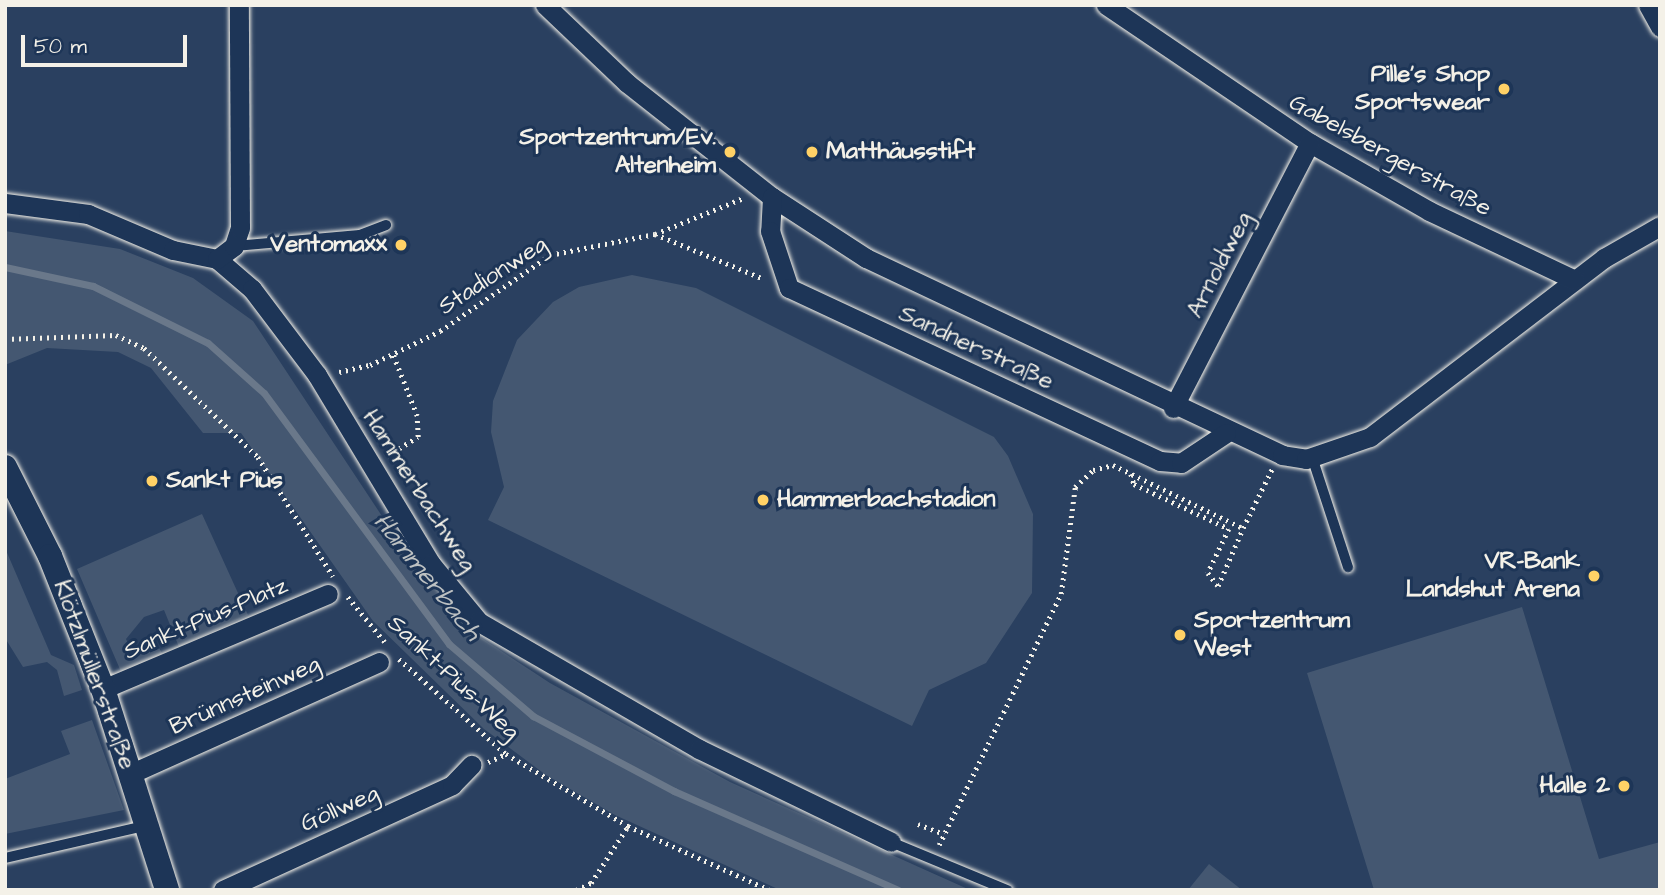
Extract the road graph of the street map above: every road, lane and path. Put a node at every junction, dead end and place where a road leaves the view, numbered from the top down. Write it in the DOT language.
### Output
graph roads {
  1 [pos="239,5"];
  2 [pos="1106,5"];
  3 [pos="1648,5"];
  4 [pos="553,8"];
  5 [pos="1660,27"];
  6 [pos="1310,143"];
  7 [pos="772,197"];
  8 [pos="5,203"];
  9 [pos="386,225"];
  10 [pos="1660,226"];
  11 [pos="655,234"];
  12 [pos="234,246"];
  13 [pos="217,259"];
  14 [pos="1575,280"];
  15 [pos="789,288"];
  16 [pos="5,339"];
  17 [pos="393,355"];
  18 [pos="317,374"];
  19 [pos="1173,408"];
  20 [pos="1226,433"];
  21 [pos="392,454"];
  22 [pos="1282,455"];
  23 [pos="1312,457"];
  24 [pos="5,467"];
  25 [pos="1132,474"];
  26 [pos="1243,528"];
  27 [pos="1348,567"];
  28 [pos="328,594"];
  29 [pos="379,662"];
  30 [pos="103,689"];
  31 [pos="471,765"];
  32 [pos="130,774"];
  33 [pos="918,824"];
  34 [pos="147,825"];
  35 [pos="628,826"];
  36 [pos="944,834"];
  37 [pos="891,842"];
  38 [pos="5,858"];
  39 [pos="932,859"];
  40 [pos="167,890"];
  41 [pos="223,890"];
  42 [pos="576,890"];
  43 [pos="770,890"];
  44 [pos="1007,890"];
  1 -- 12 [label="street"];
  2 -- 6 [label="street, Gabelsbergerstraße"];
  3 -- 5 [label="street"];
  4 -- 7 [label="street, Sandnerstraße"];
  6 -- 14 [label="street, Gabelsbergerstraße"];
  6 -- 19 [label="street, Arnoldweg"];
  7 -- 11 [label="path, Stadionweg"];
  7 -- 15 [label="street"];
  7 -- 19 [label="street, Sandnerstraße"];
  8 -- 13 [label="street, Hammerbachweg"];
  9 -- 12 [label="lane"];
  10 -- 14 [label="street"];
  11 -- 15 [label="path"];
  11 -- 17 [label="path, Stadionweg"];
  12 -- 13 [label="street"];
  13 -- 18 [label="street, Hammerbachweg"];
  14 -- 23 [label="street, Sandnerstraße"];
  15 -- 20 [label="street, Sandnerstraße"];
  16 -- 35 [label="path, Sankt-Pius-Weg"];
  17 -- 18 [label="path, Stadionweg"];
  17 -- 21 [label="path"];
  18 -- 37 [label="street, Hammerbachweg"];
  19 -- 20 [label="street, Sandnerstraße"];
  20 -- 22 [label="street, Sandnerstraße"];
  22 -- 23 [label="street, Sandnerstraße"];
  22 -- 26 [label="path"];
  23 -- 27 [label="lane"];
  24 -- 30 [label="street, Klötzlmüllerstraße"];
  25 -- 26 [label="path"];
  25 -- 26 [label="path"];
  25 -- 36 [label="path"];
  28 -- 30 [label="street, Sankt-Pius-Platz"];
  29 -- 32 [label="street, Brünnsteinweg"];
  30 -- 32 [label="street, Klötzlmüllerstraße"];
  31 -- 41 [label="street, Göllweg"];
  32 -- 34 [label="street, Klötzlmüllerstraße"];
  33 -- 36 [label="path"];
  34 -- 38 [label="lane"];
  34 -- 40 [label="street, Klötzlmüllerstraße"];
  35 -- 42 [label="path"];
  35 -- 43 [label="path, Sankt-Pius-Weg"];
  36 -- 39 [label="path"];
  37 -- 39 [label="lane"];
  39 -- 44 [label="lane"];
}
